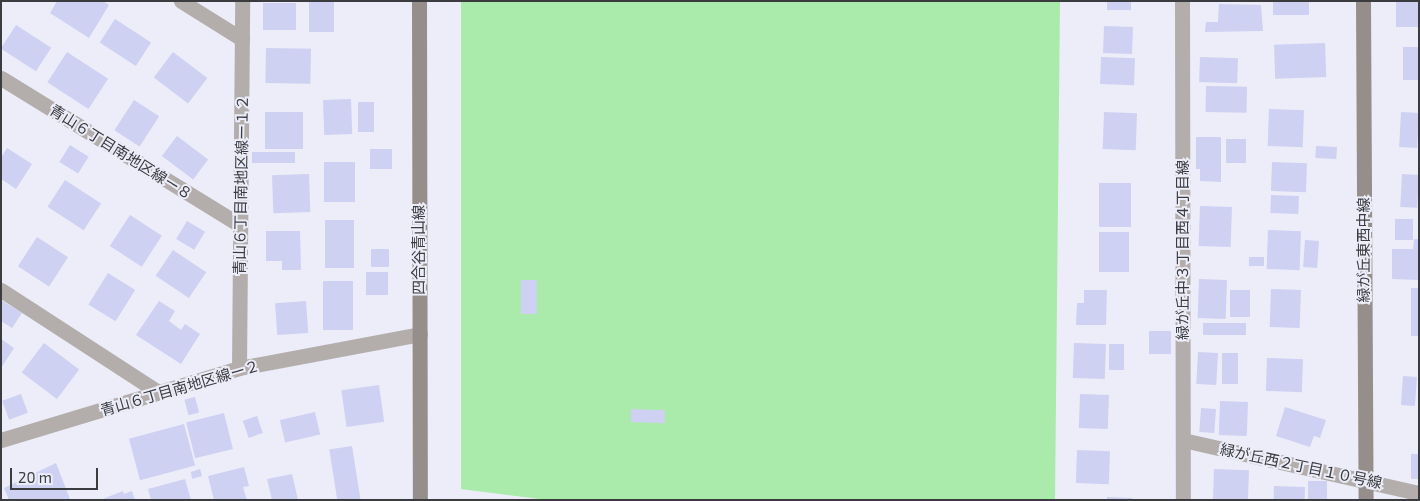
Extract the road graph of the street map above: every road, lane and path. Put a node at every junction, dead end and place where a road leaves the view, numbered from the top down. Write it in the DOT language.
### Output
graph roads {
  1 [pos="180,1"];
  2 [pos="242,1"];
  3 [pos="418,1"];
  4 [pos="1182,1"];
  5 [pos="1363,1"];
  6 [pos="242,40"];
  7 [pos="1,78"];
  8 [pos="240,225"];
  9 [pos="1,290"];
  10 [pos="420,334"];
  11 [pos="239,368"];
  12 [pos="158,392"];
  13 [pos="1,440"];
  14 [pos="1183,440"];
  15 [pos="1366,480"];
  16 [pos="1419,493"];
  17 [pos="420,500"];
  18 [pos="1183,500"];
  19 [pos="1366,500"];
  1 -- 6 [label="street"];
  2 -- 6 [label="street, 青山６丁目南地区線ー１２"];
  3 -- 10 [label="street, 四合谷青山線"];
  4 -- 14 [label="street, 緑が丘中３丁目西４丁目線"];
  5 -- 15 [label="street, 緑が丘東西中線"];
  6 -- 8 [label="street, 青山６丁目南地区線ー１２"];
  7 -- 8 [label="street, 青山６丁目南地区線ー８"];
  8 -- 11 [label="street, 青山６丁目南地区線ー１２"];
  9 -- 12 [label="street"];
  10 -- 11 [label="street, 青山６丁目南地区線ー２"];
  10 -- 17 [label="street, 四合谷青山線"];
  11 -- 12 [label="street, 青山６丁目南地区線ー２"];
  12 -- 13 [label="street, 青山６丁目南地区線ー２"];
  14 -- 15 [label="street, 緑が丘西２丁目１０号線"];
  14 -- 18 [label="street, 緑が丘中３丁目西４丁目線"];
  15 -- 16 [label="street, 緑が丘西２丁目１０号線"];
  15 -- 19 [label="street, 緑が丘東西中線"];
}
